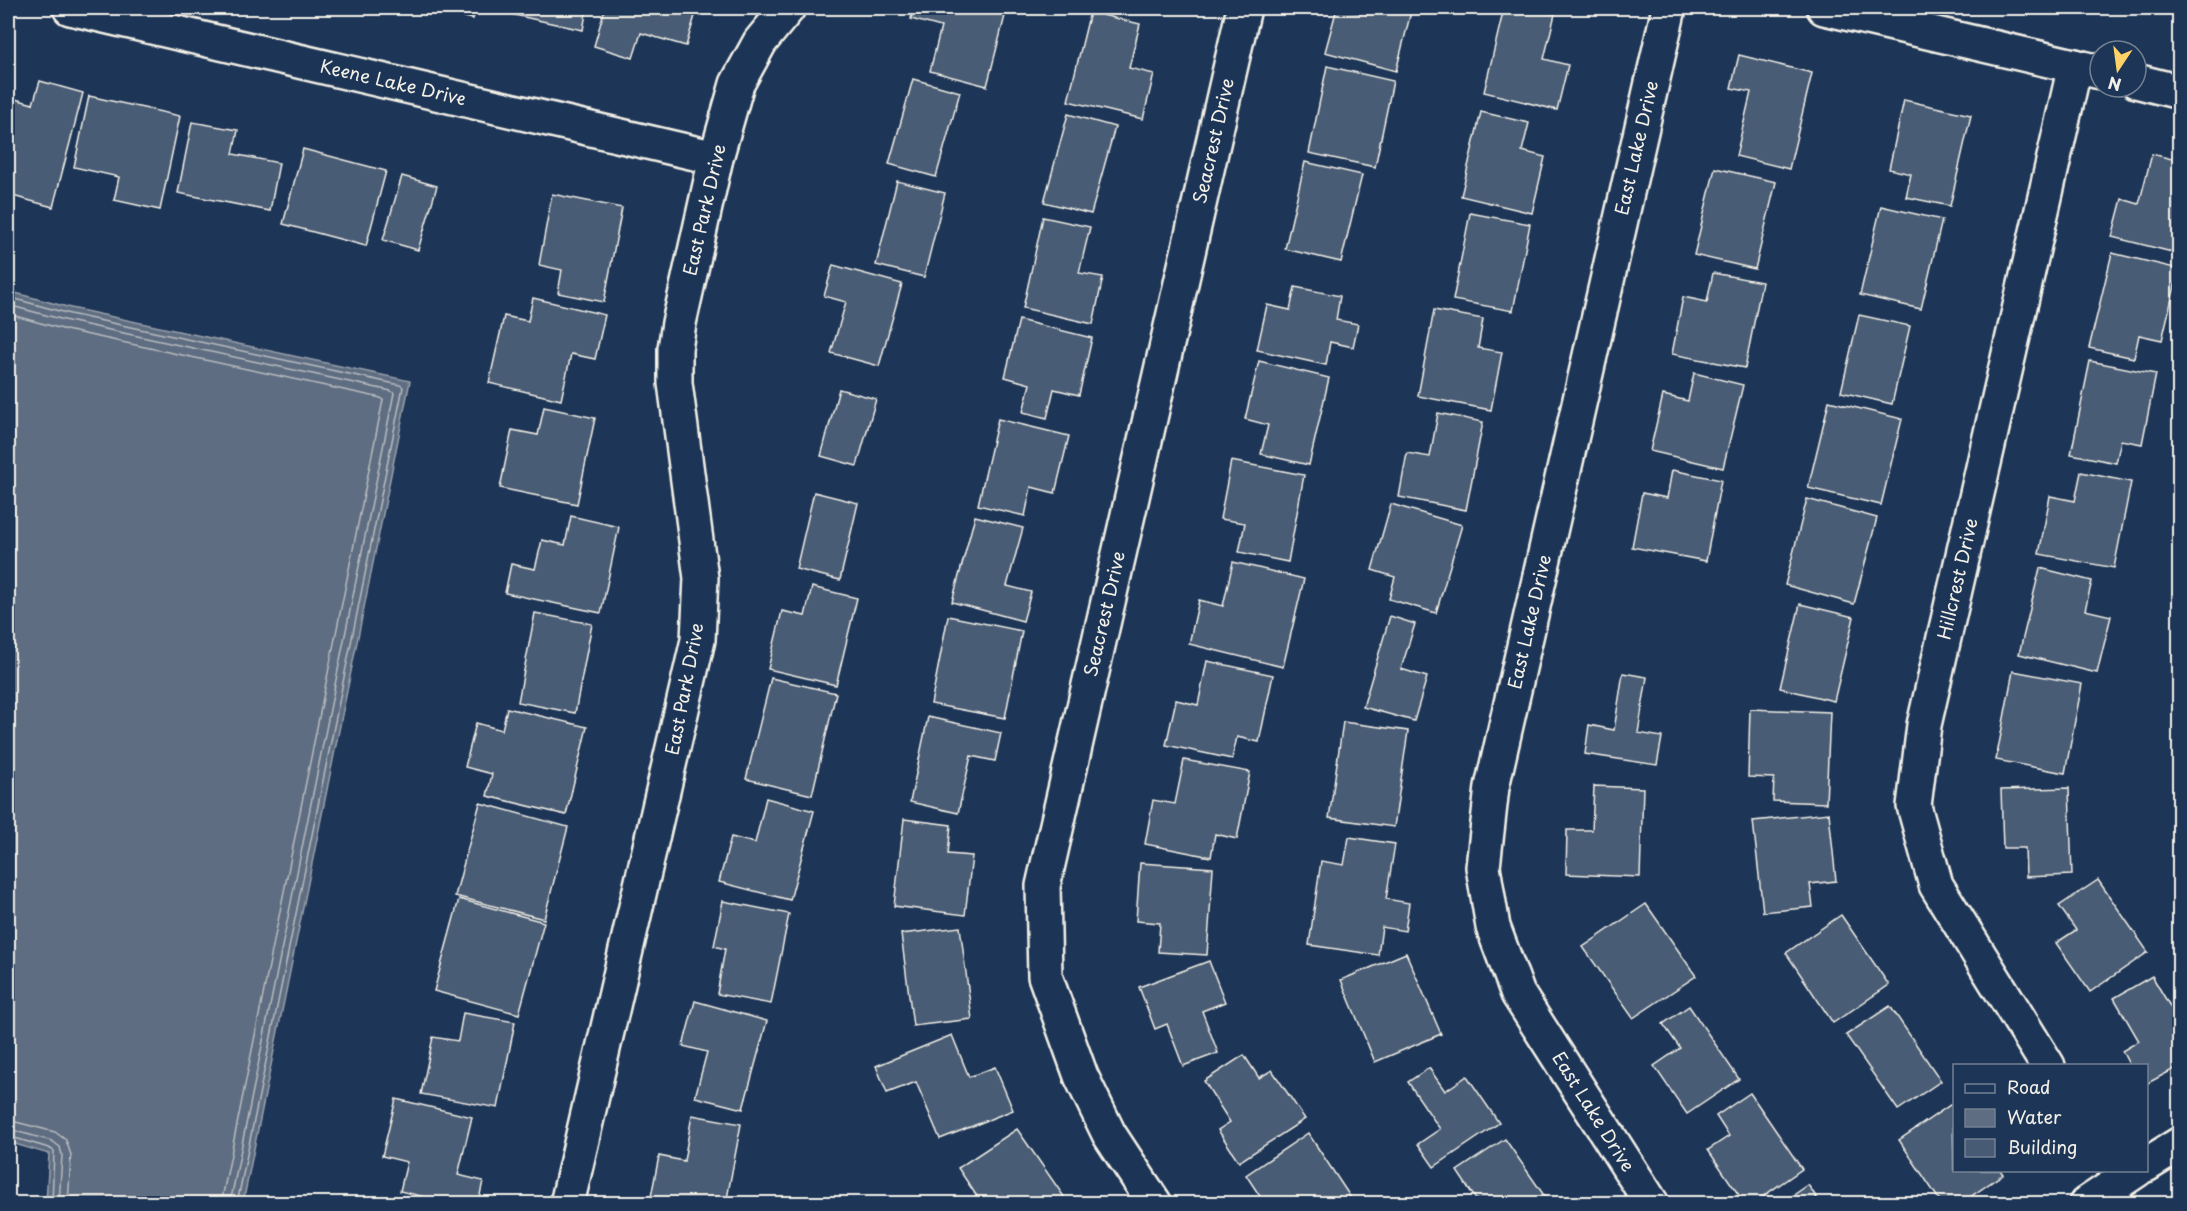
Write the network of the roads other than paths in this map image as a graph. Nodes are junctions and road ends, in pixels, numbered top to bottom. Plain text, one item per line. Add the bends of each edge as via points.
1 (70, 8) edge
2 (788, 8) edge
3 (1244, 8) edge
4 (1669, 8) edge
5 (1824, 8) edge
6 (2088, 69) edge
7 (2148, 84) edge
8 (2180, 92) edge
9 (716, 158) junction
10 (2047, 1064) edge
11 (2180, 1144) edge
12 (2148, 1162) edge
13 (2129, 1172) edge
14 (567, 1203) edge
15 (1155, 1203) edge
16 (1652, 1203) edge
17 (2086, 1203) edge

1 - 9 street, Keene Lake Drive
2 - 9 street, East Park Drive via 760,42 737,84
3 - 15 street, Seacrest Drive via 1043,886 1045,976 1081,1076 1109,1134
4 - 16 street, East Lake Drive via 1492,787 1483,867 1493,927 1518,994
5 - 6 street
6 - 10 street, Hillcrest Drive via 1924,725 1914,806 1936,885
7 - 8 street
9 - 14 street, East Park Drive via 675,349 675,383 701,578 698,640
11 - 12 street
13 - 17 street

